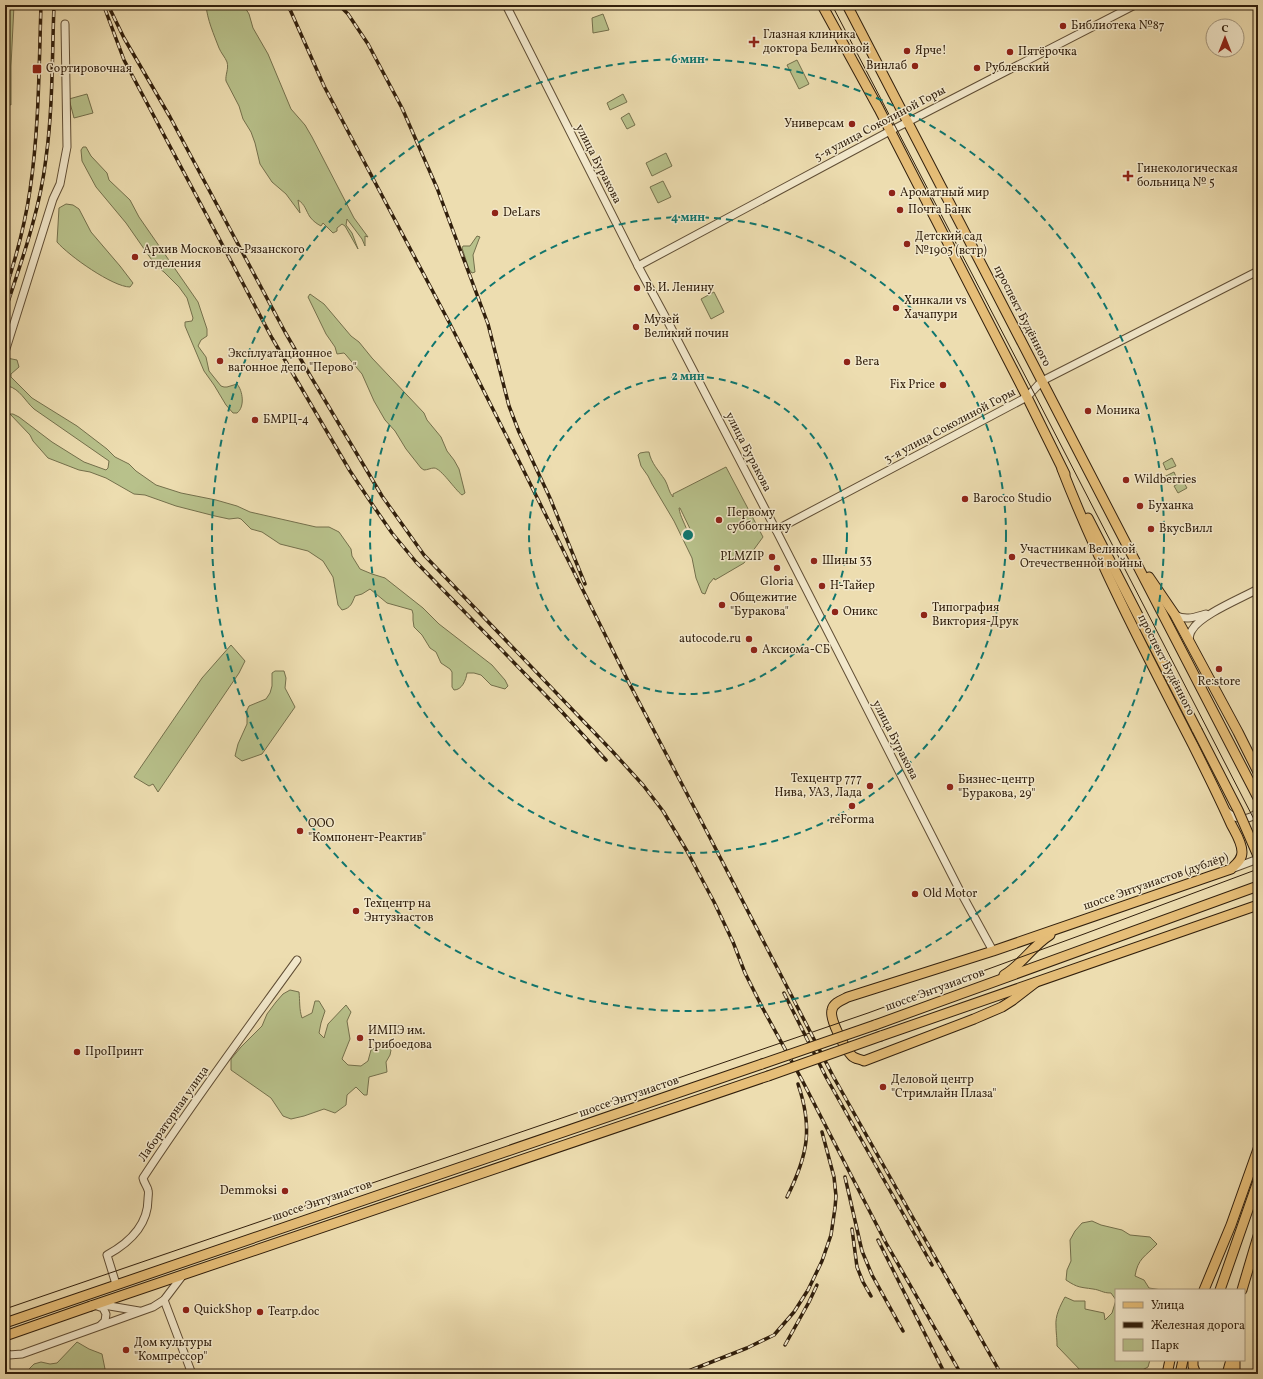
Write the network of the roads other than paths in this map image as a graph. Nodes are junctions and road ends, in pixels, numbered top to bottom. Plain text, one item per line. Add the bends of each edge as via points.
1 (506, 5) edge
2 (822, 5) edge
3 (847, 5) edge
4 (1135, 5) edge
5 (65, 24) dead end
6 (907, 122) junction
7 (890, 131) junction
8 (638, 266) junction
9 (1258, 271) edge
10 (5, 352) edge
11 (1042, 381) junction
12 (1027, 397) junction
13 (1062, 469) junction
14 (776, 530) junction
15 (1258, 589) edge
16 (1161, 601) junction
17 (1214, 612) junction
18 (1175, 615) junction
19 (1189, 642) junction
20 (1258, 772) edge
21 (1258, 798) edge
22 (1224, 809) junction
23 (1258, 812) edge
24 (1258, 856) edge
25 (1258, 859) edge
26 (1231, 869) junction
27 (1258, 886) edge
28 (1256, 906) edge
29 (1061, 927) junction
30 (993, 951) junction
31 (298, 960) dead end
32 (989, 983) junction
33 (1034, 983) junction
34 (1258, 1149) edge
35 (1258, 1174) edge
36 (1258, 1182) edge
37 (1230, 1225) junction
38 (1258, 1236) edge
39 (1213, 1268) junction
40 (183, 1275) junction
41 (116, 1284) junction
42 (1200, 1289) edge
43 (1204, 1289) edge
44 (1220, 1289) edge
45 (1242, 1289) edge
46 (164, 1300) junction
47 (94, 1306) junction
48 (140, 1311) junction
49 (5, 1323) edge
50 (99, 1326) junction
51 (5, 1336) edge
52 (5, 1351) edge
53 (1170, 1361) edge
54 (1183, 1361) edge
55 (1193, 1361) edge
56 (1231, 1361) edge
57 (1235, 1361) edge
58 (192, 1374) edge
59 (1167, 1374) edge
60 (1180, 1374) edge
61 (1196, 1374) edge
62 (1226, 1374) edge
63 (1235, 1374) edge

1 - 8 street, улица Буракова
2 - 7 main road, проспект Будённого
3 - 6 main road, проспект Будённого
4 - 6 street, 5-я улица Соколиной Горы
5 - 10 street via 67,147 62,177 53,198
6 - 7 street, 5-я улица Соколиной Горы
6 - 11 main road, проспект Будённого
7 - 8 street, 5-я улица Соколиной Горы
7 - 12 main road, проспект Будённого
8 - 14 street, улица Буракова
9 - 11 street, 3-я улица Соколиной Горы
11 - 12 street, 3-я улица Соколиной Горы
11 - 16 main road, проспект Будённого via 1132,553
12 - 13 main road, проспект Будённого
12 - 14 street, 3-я улица Соколиной Горы
13 - 22 main road, проспект Будённого via 1113,588
13 - 24 main road, проспект Будённого, bridge via 1238,810
14 - 30 street, улица Буракова
15 - 17 street
16 - 18 main road, проспект Будённого
16 - 21 main road, проспект Будённого
17 - 18 street via 1191,618 1180,618
17 - 19 street via 1195,626
18 - 19 main road, проспект Будённого
19 - 20 main road, проспект Будённого
22 - 23 street via 1233,817 1242,819 1253,817
22 - 26 main road, проспект Будённого via 1242,851 1238,863
25 - 26 street, шоссе Энтузиастов (дублёр)
26 - 29 main road, шоссе Энтузиастов (дублёр)
27 - 32 main road, шоссе Энтузиастов
28 - 33 main road, шоссе Энтузиастов
29 - 30 main road
29 - 32 main road via 1040,941 1009,972
30 - 33 main road via 837,1002 832,1008 831,1016 851,1055 864,1061 974,1019 1002,1007
31 - 41 street, Лабораторная улица via 205,1087 143,1178 148,1190 145,1220 132,1238 107,1255
32 - 41 main road, шоссе Энтузиастов, bridge via 762,1064
33 - 40 main road, шоссе Энтузиастов, bridge
34 - 37 main road
35 - 37 main road
36 - 44 main road
37 - 39 main road
38 - 45 main road
39 - 42 main road
39 - 43 main road
40 - 46 street
40 - 47 main road, шоссе Энтузиастов
41 - 49 main road, шоссе Энтузиастов
46 - 48 street
46 - 58 street
47 - 48 street
47 - 50 street via 100,1306 106,1314 105,1321
47 - 51 main road, шоссе Энтузиастов, bridge
48 - 50 street
50 - 52 street via 22,1354 9,1355
53 - 59 main road
54 - 60 main road
55 - 61 main road
56 - 62 main road
57 - 63 main road

